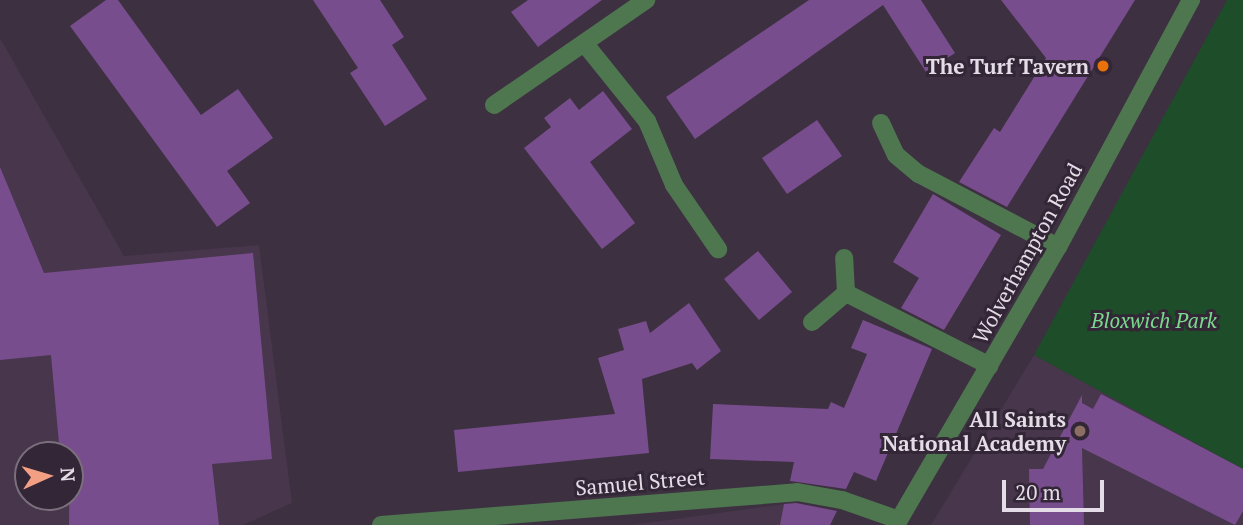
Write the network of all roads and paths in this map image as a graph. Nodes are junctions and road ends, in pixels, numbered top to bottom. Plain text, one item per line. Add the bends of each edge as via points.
1 (646, 0) edge
2 (1191, 0) edge
3 (585, 44) junction
4 (494, 105) dead end
5 (881, 123) dead end
6 (1058, 247) junction
7 (718, 249) dead end
8 (844, 258) dead end
9 (846, 293) junction
10 (812, 322) dead end
11 (990, 366) junction
12 (898, 523) edge
13 (381, 525) edge

1 - 3 street
2 - 6 street, Wolverhampton Road
3 - 4 street
3 - 7 street via 647,121 674,186
5 - 6 street via 896,155 919,174
6 - 11 street, Wolverhampton Road
8 - 9 street
9 - 10 street
9 - 11 street
11 - 12 street, Wolverhampton Road
12 - 13 street, Samuel Street via 842,500 797,492

